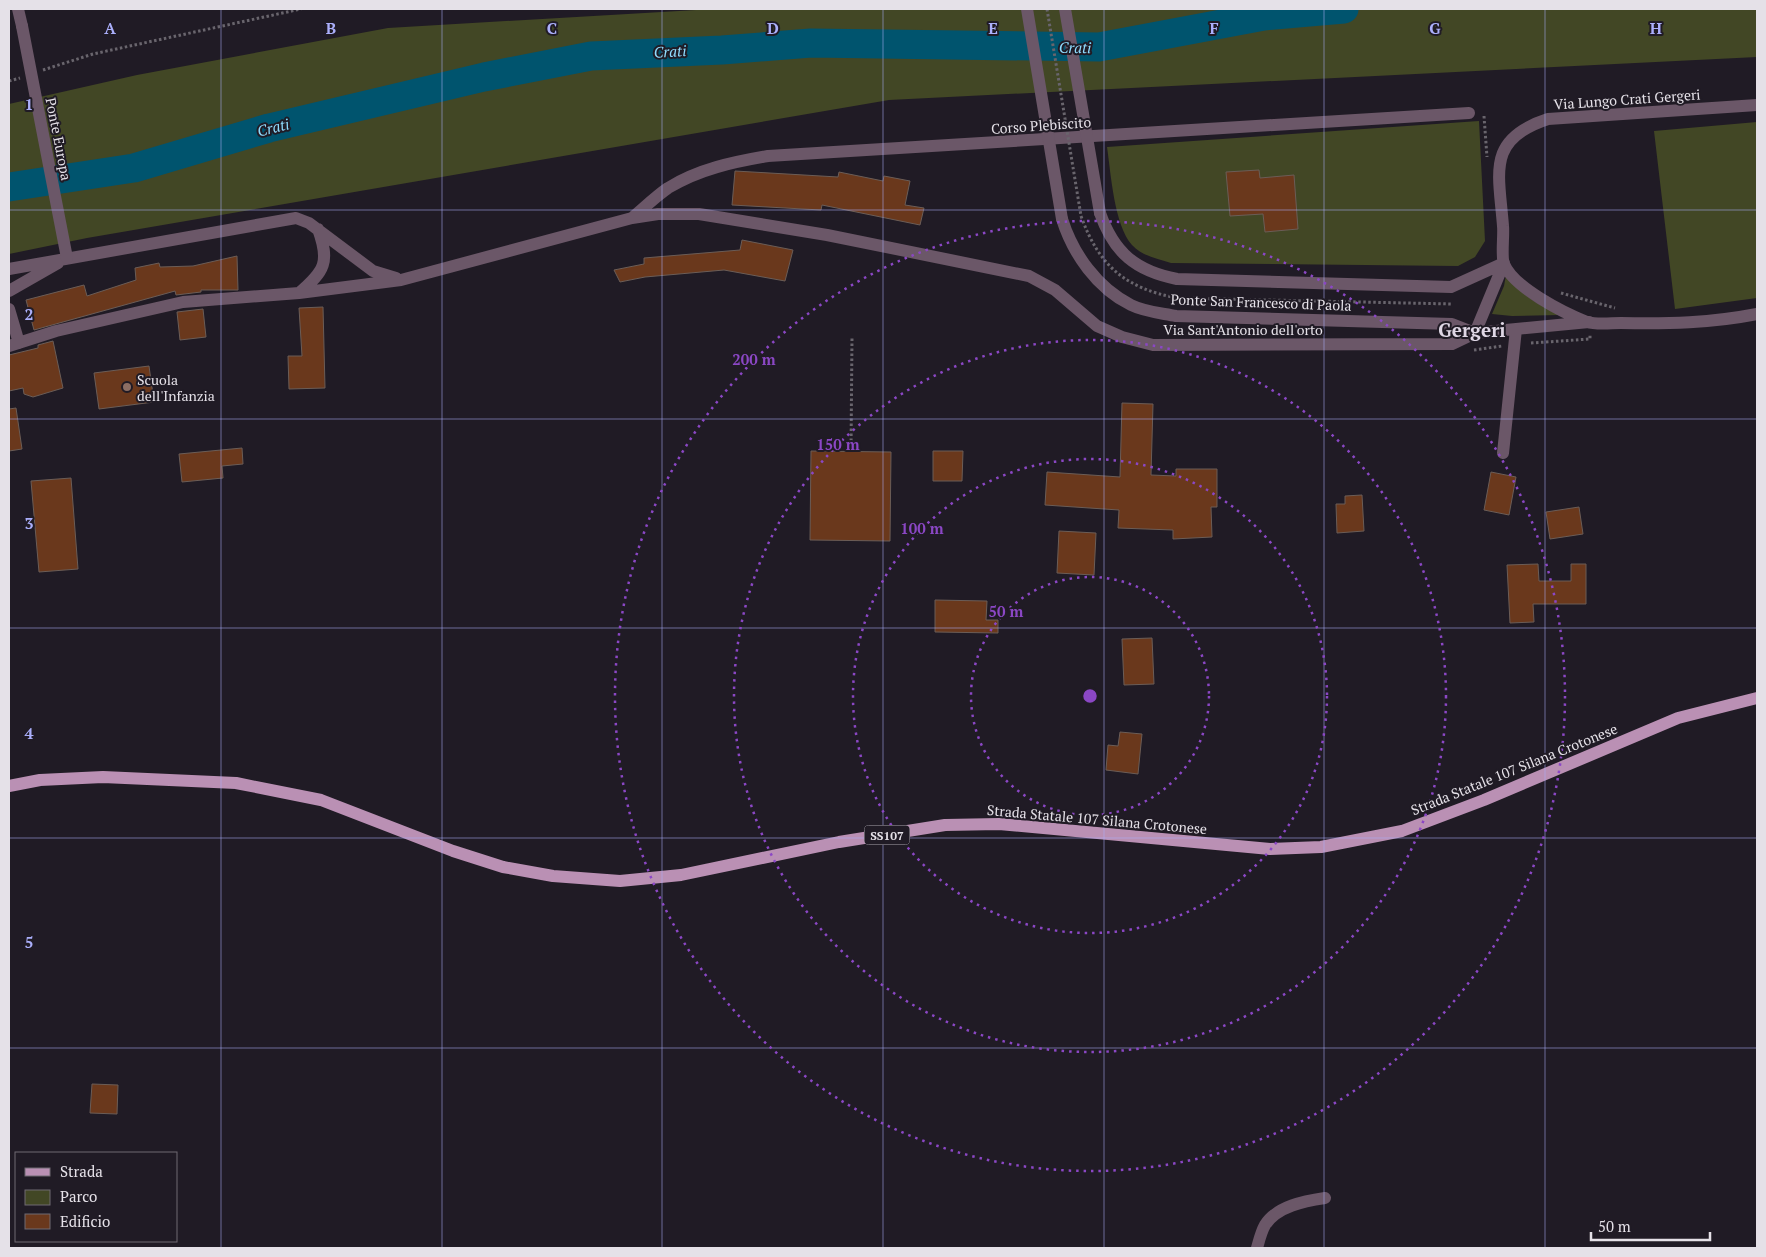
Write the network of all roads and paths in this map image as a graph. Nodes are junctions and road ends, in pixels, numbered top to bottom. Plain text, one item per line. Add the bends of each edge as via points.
1 (301, 9) edge
2 (1027, 9) edge
3 (1047, 9) edge
4 (1065, 9) edge
5 (15, 12) edge
6 (37, 72) dead end
7 (28, 75) dead end
8 (9, 81) edge
9 (1757, 105) edge
10 (1469, 113) dead end
11 (1081, 216) dead end
12 (632, 218) junction
13 (318, 229) junction
14 (66, 258) junction
15 (1504, 263) junction
16 (9, 269) edge
17 (401, 280) junction
18 (9, 291) edge
19 (299, 292) junction
20 (1560, 292) dead end
21 (1587, 302) dead end
22 (9, 314) edge
23 (1757, 314) edge
24 (1589, 322) junction
25 (1516, 329) junction
26 (1475, 333) junction
27 (852, 338) dead end
28 (14, 344) edge
29 (851, 451) dead end
30 (1503, 453) dead end
31 (1757, 698) edge
32 (9, 786) edge
33 (1325, 1198) dead end
34 (1257, 1248) edge

1 - 6 path via 93,54
2 - 26 street, Ponte San Francesco di Paola, bridge via 1062,219 1068,237 1094,276 1131,305 1176,316 1452,324
3 - 11 path, bridge
4 - 15 street, Ponte San Francesco di Paola, bridge via 1100,213 1107,235 1136,265 1177,279 1452,287
5 - 14 street, Ponte Europa, bridge via 22,26
7 - 8 path
9 - 15 street, Via Lungo Crati Gergeri via 1548,119 1529,125 1513,136 1503,149 1500,164
10 - 12 street, Corso Plebiscito via 768,156 730,162 693,174 667,189
12 - 17 street, Via Sant'Antonio dell'orto
12 - 26 street, Via Sant'Antonio dell'orto via 699,214 827,235 1029,276 1055,290 1097,326 1153,345 1452,344
13 - 14 street via 296,218
13 - 17 street via 374,271
13 - 19 street via 325,257 324,267 318,277
14 - 16 street
14 - 18 street
15 - 24 street via 1517,281 1534,294
15 - 26 street, Via Lungo Crati Gergeri
17 - 19 street, Via Sant'Antonio dell'orto
19 - 28 street, Via Sant'Antonio dell'orto via 183,302
20 - 21 path
22 - 28 street
23 - 24 street via 1675,325
24 - 25 street
25 - 26 street
25 - 30 street
27 - 29 path
31 - 32 main road, Strada Statale 107 Silana Crotonese / SS107 via 1678,718 1402,831 1321,847 1270,849 999,824 945,825 839,842 681,875 620,881 553,876 503,867 321,800 236,783 103,778 40,780
33 - 34 street via 1300,1201 1280,1212 1265,1225

